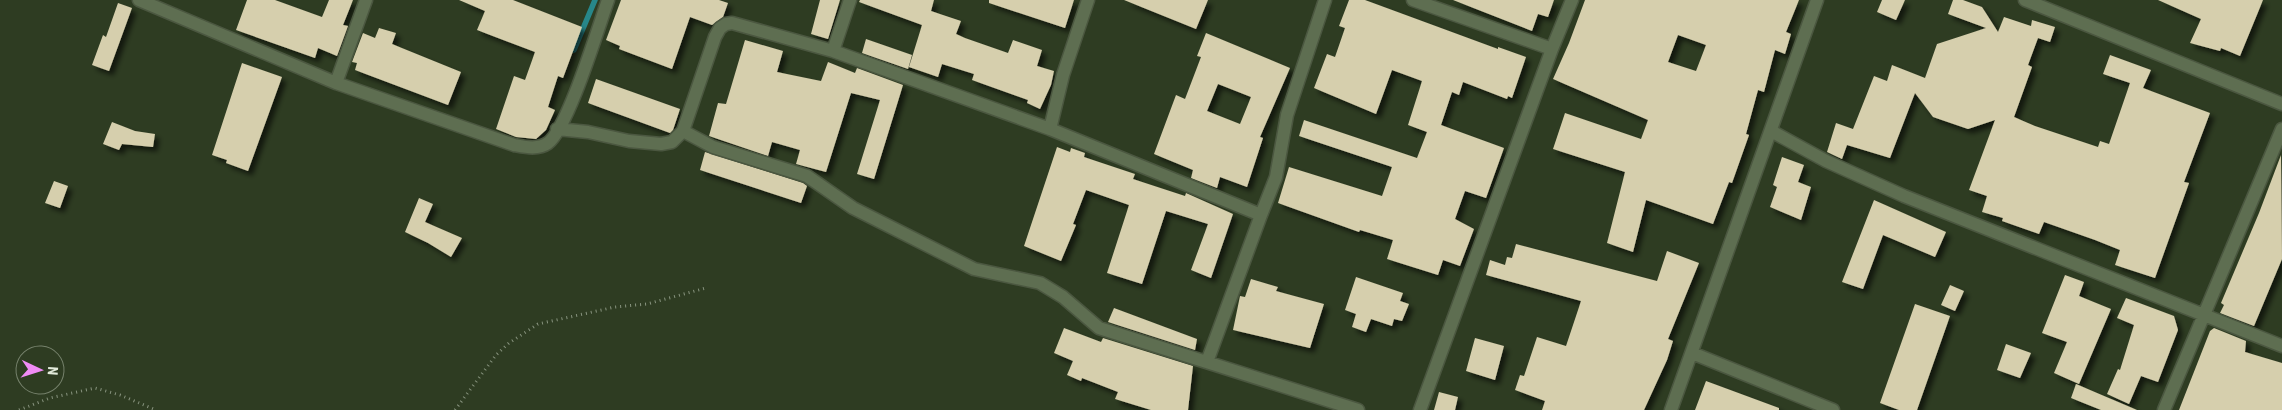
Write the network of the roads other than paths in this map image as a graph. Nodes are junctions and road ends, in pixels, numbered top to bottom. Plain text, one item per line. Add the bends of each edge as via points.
1 (140, 0) edge
2 (366, 0) edge
3 (608, 0) edge
4 (850, 0) edge
5 (1088, 0) edge
6 (1325, 0) edge
7 (1413, 0) edge
8 (1572, 0) edge
9 (1816, 0) edge
10 (2025, 0) edge
11 (2041, 3) edge
12 (1552, 49) junction
13 (833, 51) junction
14 (336, 83) junction
15 (2282, 104) edge
16 (557, 129) junction
17 (1050, 129) junction
18 (2282, 129) edge
19 (1771, 130) junction
20 (683, 132) junction
21 (1261, 215) junction
22 (2204, 316) junction
23 (2282, 346) edge
24 (1692, 353) junction
25 (1207, 362) junction
26 (1358, 410) edge
27 (1420, 410) edge
28 (1671, 410) edge
29 (1833, 410) edge
30 (2164, 410) edge

1 - 14 street
2 - 14 street
3 - 16 street via 565,118
4 - 13 street
5 - 17 street via 1062,75
6 - 21 street via 1287,115 1276,177
7 - 12 street
8 - 12 street
9 - 19 street
10 - 11 street
11 - 15 street
12 - 27 street
13 - 17 street
13 - 20 street via 726,24 715,37
14 - 16 street via 529,148 548,143
16 - 20 street via 661,144 672,142
17 - 21 street
18 - 22 street
19 - 22 street via 1826,161 1904,196
19 - 24 street
20 - 25 street via 713,148 807,176 853,208 974,268 1040,283 1064,297 1099,328
21 - 25 street
22 - 23 street
22 - 30 street
24 - 28 street
24 - 29 street
25 - 26 street

